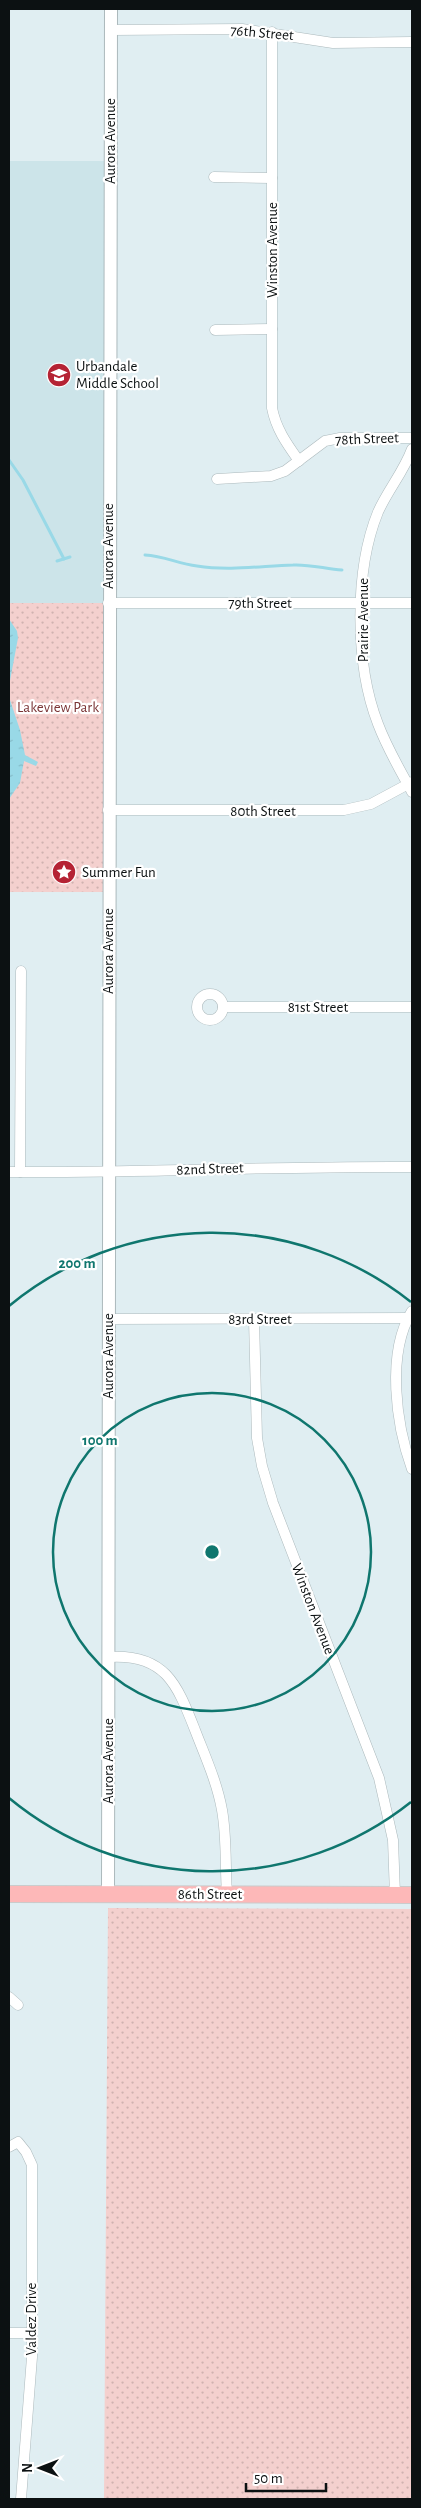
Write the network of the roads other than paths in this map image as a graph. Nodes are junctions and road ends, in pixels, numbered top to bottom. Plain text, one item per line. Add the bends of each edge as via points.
1 (110, 9) edge
2 (110, 30) junction
3 (272, 32) junction
4 (412, 42) edge
5 (214, 177) dead end
6 (272, 178) junction
7 (272, 329) junction
8 (215, 330) dead end
9 (412, 438) edge
10 (412, 449) edge
11 (299, 461) junction
12 (217, 479) dead end
13 (108, 603) junction
14 (362, 603) junction
15 (412, 603) edge
16 (411, 786) edge
17 (108, 810) junction
18 (21, 971) dead end
19 (412, 1006) edge
20 (223, 1007) dead end
21 (412, 1167) edge
22 (9, 1172) edge
23 (20, 1172) junction
24 (108, 1173) junction
25 (411, 1316) edge
26 (254, 1318) junction
27 (108, 1319) junction
28 (412, 1469) edge
29 (108, 1657) junction
30 (9, 1894) edge
31 (108, 1894) junction
32 (227, 1894) junction
33 (395, 1895) junction
34 (412, 1895) edge
35 (9, 1997) edge
36 (18, 2006) dead end
37 (13, 2144) edge
38 (32, 2333) junction
39 (9, 2334) edge
40 (21, 2499) edge

1 - 2 street, Aurora Avenue
2 - 3 street, 76th Street via 242,29
2 - 13 street, Aurora Avenue
3 - 4 street, 76th Street via 333,43
3 - 6 street, Winston Avenue
5 - 6 street
6 - 7 street, Winston Avenue
7 - 8 street
7 - 11 street, Winston Avenue via 274,420
9 - 11 street, 78th Street via 325,441
10 - 14 street, Prairie Avenue via 385,498 371,533
11 - 12 street, 78th Street via 271,476
13 - 14 street, 79th Street
13 - 17 street, Aurora Avenue
14 - 15 street, 79th Street
14 - 16 street, Prairie Avenue via 361,649 370,700 385,740
16 - 17 street, 80th Street via 371,804 344,810
17 - 24 street, Aurora Avenue
18 - 23 street
19 - 20 street, 81st Street
21 - 24 street, 82nd Street via 230,1168
22 - 23 street, 82nd Street
23 - 24 street, 82nd Street
24 - 27 street, Aurora Avenue
25 - 26 street, 83rd Street
25 - 28 street via 400,1345 396,1390 402,1436
26 - 27 street, 83rd Street
26 - 33 street, Winston Avenue via 255,1409 262,1466 272,1503 379,1778 393,1840
27 - 29 street, Aurora Avenue
29 - 31 street, Aurora Avenue
29 - 32 street via 135,1658 149,1663 177,1686 211,1771 222,1811
30 - 31 main road, 86th Street
31 - 32 main road, 86th Street
32 - 33 main road, 86th Street
33 - 34 main road, 86th Street
35 - 36 street
37 - 38 street, Valdez Drive via 26,2152 32,2165
38 - 39 street
38 - 40 street, Valdez Drive

